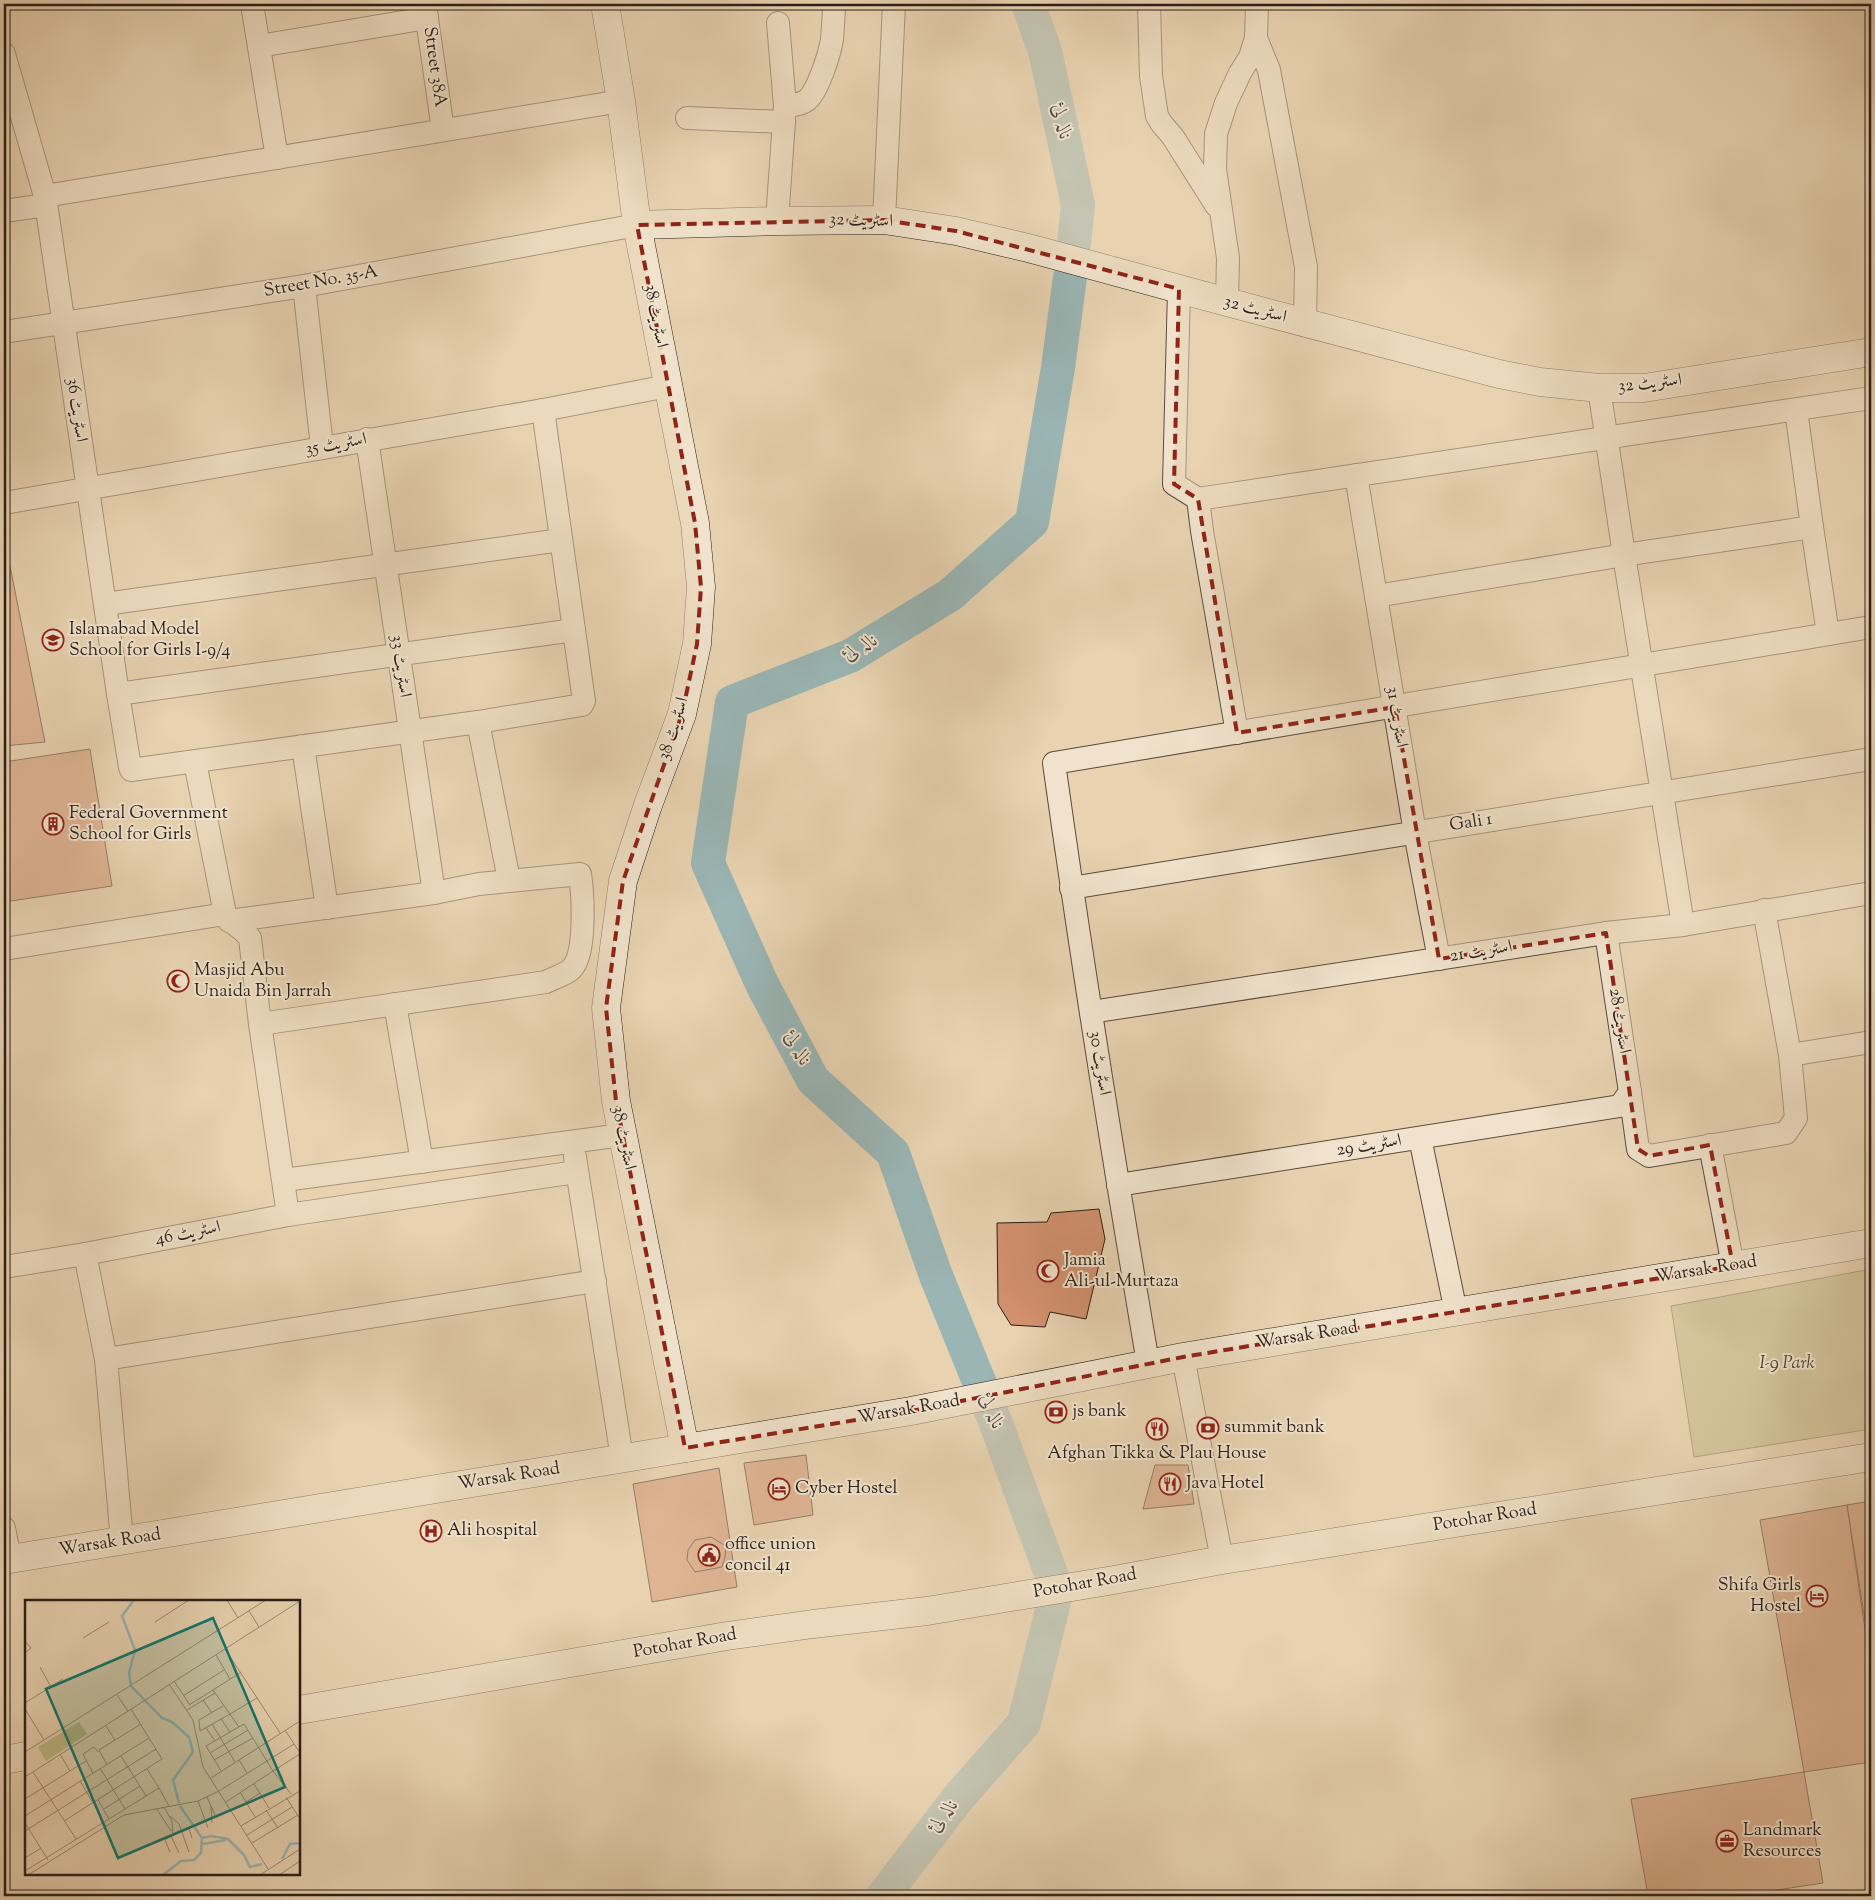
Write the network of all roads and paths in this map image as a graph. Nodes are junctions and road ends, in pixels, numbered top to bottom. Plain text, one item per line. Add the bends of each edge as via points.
1 (252, 4) edge
2 (605, 4) edge
3 (834, 4) edge
4 (894, 4) edge
5 (1148, 4) edge
6 (1257, 4) edge
7 (426, 11) edge
8 (778, 23) dead end
9 (1256, 38) junction
10 (259, 46) junction
11 (4, 54) edge
12 (620, 101) junction
13 (784, 114) junction
14 (687, 118) dead end
15 (443, 130) junction
16 (277, 158) junction
17 (46, 200) junction
18 (4, 212) edge
19 (1220, 212) junction
20 (884, 220) junction
21 (777, 221) junction
22 (637, 226) junction
23 (304, 286) junction
24 (1179, 290) junction
25 (1226, 302) junction
26 (64, 322) junction
27 (1305, 323) junction
28 (4, 332) edge
29 (1871, 352) edge
30 (668, 386) junction
31 (1599, 388) junction
32 (1871, 398) edge
33 (543, 410) junction
34 (1796, 410) junction
35 (1606, 438) junction
36 (367, 439) junction
37 (322, 447) junction
38 (1356, 476) junction
39 (88, 488) junction
40 (1198, 499) junction
41 (4, 503) edge
42 (1812, 527) junction
43 (561, 540) junction
44 (1624, 555) junction
45 (385, 564) junction
46 (1376, 596) junction
47 (105, 604) junction
48 (1871, 627) edge
49 (574, 630) junction
50 (1828, 634) junction
51 (398, 655) junction
52 (1642, 665) junction
53 (118, 694) junction
54 (1395, 707) junction
55 (478, 722) junction
56 (410, 732) junction
57 (1237, 733) junction
58 (304, 746) junction
59 (1871, 759) edge
60 (195, 762) junction
61 (1662, 793) junction
62 (1414, 832) junction
63 (509, 880) junction
64 (1071, 888) junction
65 (434, 893) junction
66 (1871, 893) edge
67 (327, 908) junction
68 (1764, 910) junction
69 (227, 918) junction
70 (1683, 925) junction
71 (1606, 933) junction
72 (4, 949) edge
73 (1439, 958) junction
74 (395, 1004) junction
75 (1091, 1012) junction
76 (260, 1024) junction
77 (1871, 1042) edge
78 (1790, 1055) junction
79 (1625, 1099) junction
80 (622, 1135) junction
81 (1420, 1138) junction
82 (574, 1141) junction
83 (1710, 1145) junction
84 (422, 1162) junction
85 (576, 1172) junction
86 (284, 1180) junction
87 (1118, 1185) junction
88 (288, 1215) junction
89 (1871, 1243) edge
90 (85, 1254) junction
91 (4, 1266) edge
92 (1733, 1266) junction
93 (595, 1281) junction
94 (1456, 1312) junction
95 (1184, 1357) junction
96 (106, 1359) junction
97 (1148, 1363) junction
98 (685, 1448) junction
99 (622, 1458) junction
100 (1871, 1458) edge
101 (4, 1528) edge
102 (122, 1540) junction
103 (7, 1560) edge
104 (1222, 1560) junction
105 (300, 1710) edge
106 (25, 1756) edge
107 (4, 1760) edge

1 - 10 street
2 - 12 street, اسٹریٹ 38
3 - 13 street via 832,41 813,93
4 - 20 street
5 - 19 street via 1158,116
6 - 9 street
7 - 10 street
7 - 15 street, Street 38A
8 - 13 street
9 - 19 street via 1250,57 1226,103 1216,134 1215,169
9 - 27 street via 1269,70 1306,268
10 - 16 street
11 - 17 street, اسٹریٹ 36
12 - 15 street
12 - 22 street, اسٹریٹ 38
13 - 14 street
13 - 21 street
15 - 16 street
16 - 17 street
17 - 18 street
17 - 26 street, اسٹریٹ 36
19 - 25 street via 1228,258
20 - 21 street, اسٹریٹ 32
20 - 24 street, اسٹریٹ 32 via 956,231 1032,249
21 - 22 street, اسٹریٹ 32
22 - 23 street, Street No. 35-A
22 - 30 street, اسٹریٹ 38
23 - 26 street, Street No. 35-A
23 - 37 street
24 - 25 street, اسٹریٹ 32
24 - 40 street via 1174,484
25 - 27 street, اسٹریٹ 32
26 - 28 street, Street No. 35-A
26 - 39 street, اسٹریٹ 36
27 - 31 street, اسٹریٹ 32 via 1499,374
29 - 31 street, اسٹریٹ 32 via 1644,388
30 - 33 street, اسٹریٹ 35
30 - 80 street, اسٹریٹ 38 via 695,523 700,587 698,635 682,714 623,881 606,1008
31 - 35 street
32 - 34 street
33 - 36 street, اسٹریٹ 35
33 - 43 street
34 - 35 street
34 - 42 street
35 - 38 street
35 - 44 street
36 - 37 street, اسٹریٹ 35
36 - 45 street, اسٹریٹ 33
37 - 39 street, اسٹریٹ 35
38 - 40 street
38 - 46 street, اسٹریٹ 31
39 - 41 street, اسٹریٹ 35
39 - 47 street, اسٹریٹ 36
40 - 57 street
42 - 44 street
42 - 50 street
43 - 45 street
43 - 49 street
44 - 46 street
44 - 52 street
45 - 47 street
45 - 51 street, اسٹریٹ 33
46 - 54 street, اسٹریٹ 31
47 - 53 street, اسٹریٹ 36
48 - 50 street
49 - 51 street
49 - 55 street via 584,701 580,707
50 - 52 street
51 - 53 street
51 - 56 street, اسٹریٹ 33
52 - 54 street
52 - 61 street
53 - 60 street, اسٹریٹ 36 via 132,770
54 - 57 street
54 - 62 street, اسٹریٹ 31
55 - 56 street
55 - 63 street
56 - 58 street
56 - 65 street, اسٹریٹ 33
57 - 64 street, اسٹریٹ 30 via 1054,763
58 - 60 street
58 - 67 street
59 - 61 street, Gali 1
60 - 69 street
61 - 62 street, Gali 1
61 - 70 street
62 - 64 street, Gali 1
62 - 73 street, اسٹریٹ 31
63 - 65 street
63 - 74 street via 580,874 582,923 578,956 573,968 546,982
64 - 75 street, اسٹریٹ 30
65 - 67 street
66 - 68 street, اسٹریٹ 21
67 - 69 street
68 - 70 street, اسٹریٹ 21
68 - 78 street, اسٹریٹ 28
69 - 72 street
69 - 76 street via 244,929 250,938
70 - 71 street, اسٹریٹ 21
71 - 73 street, اسٹریٹ 21
71 - 79 street, اسٹریٹ 28
73 - 75 street, اسٹریٹ 21
74 - 76 street
74 - 84 street
75 - 87 street, اسٹریٹ 30
76 - 86 street
77 - 78 street
78 - 83 street, اسٹریٹ 28 via 1796,1118 1786,1133
79 - 81 street, اسٹریٹ 29
79 - 83 street, اسٹریٹ 28 via 1638,1149 1649,1156
80 - 82 street
80 - 98 street, اسٹریٹ 38
81 - 87 street, اسٹریٹ 29
81 - 94 street
82 - 84 street
82 - 85 street
83 - 92 street
84 - 86 street
85 - 88 street, اسٹریٹ 46
85 - 93 street
86 - 88 street
87 - 97 street, اسٹریٹ 30
88 - 90 street, اسٹریٹ 46
89 - 92 street, Warsak Road
90 - 91 street, اسٹریٹ 46
90 - 96 street
92 - 94 street, Warsak Road
93 - 96 street
93 - 99 street
94 - 95 street, Warsak Road
95 - 97 street, Warsak Road
95 - 104 street
96 - 102 street
97 - 98 street, Warsak Road via 911,1410
98 - 99 street, Warsak Road
99 - 102 street, Warsak Road
100 - 104 street, Potohar Road
101 - 103 street
102 - 103 street, Warsak Road
104 - 105 street, Potohar Road via 927,1611 727,1636
106 - 107 street

